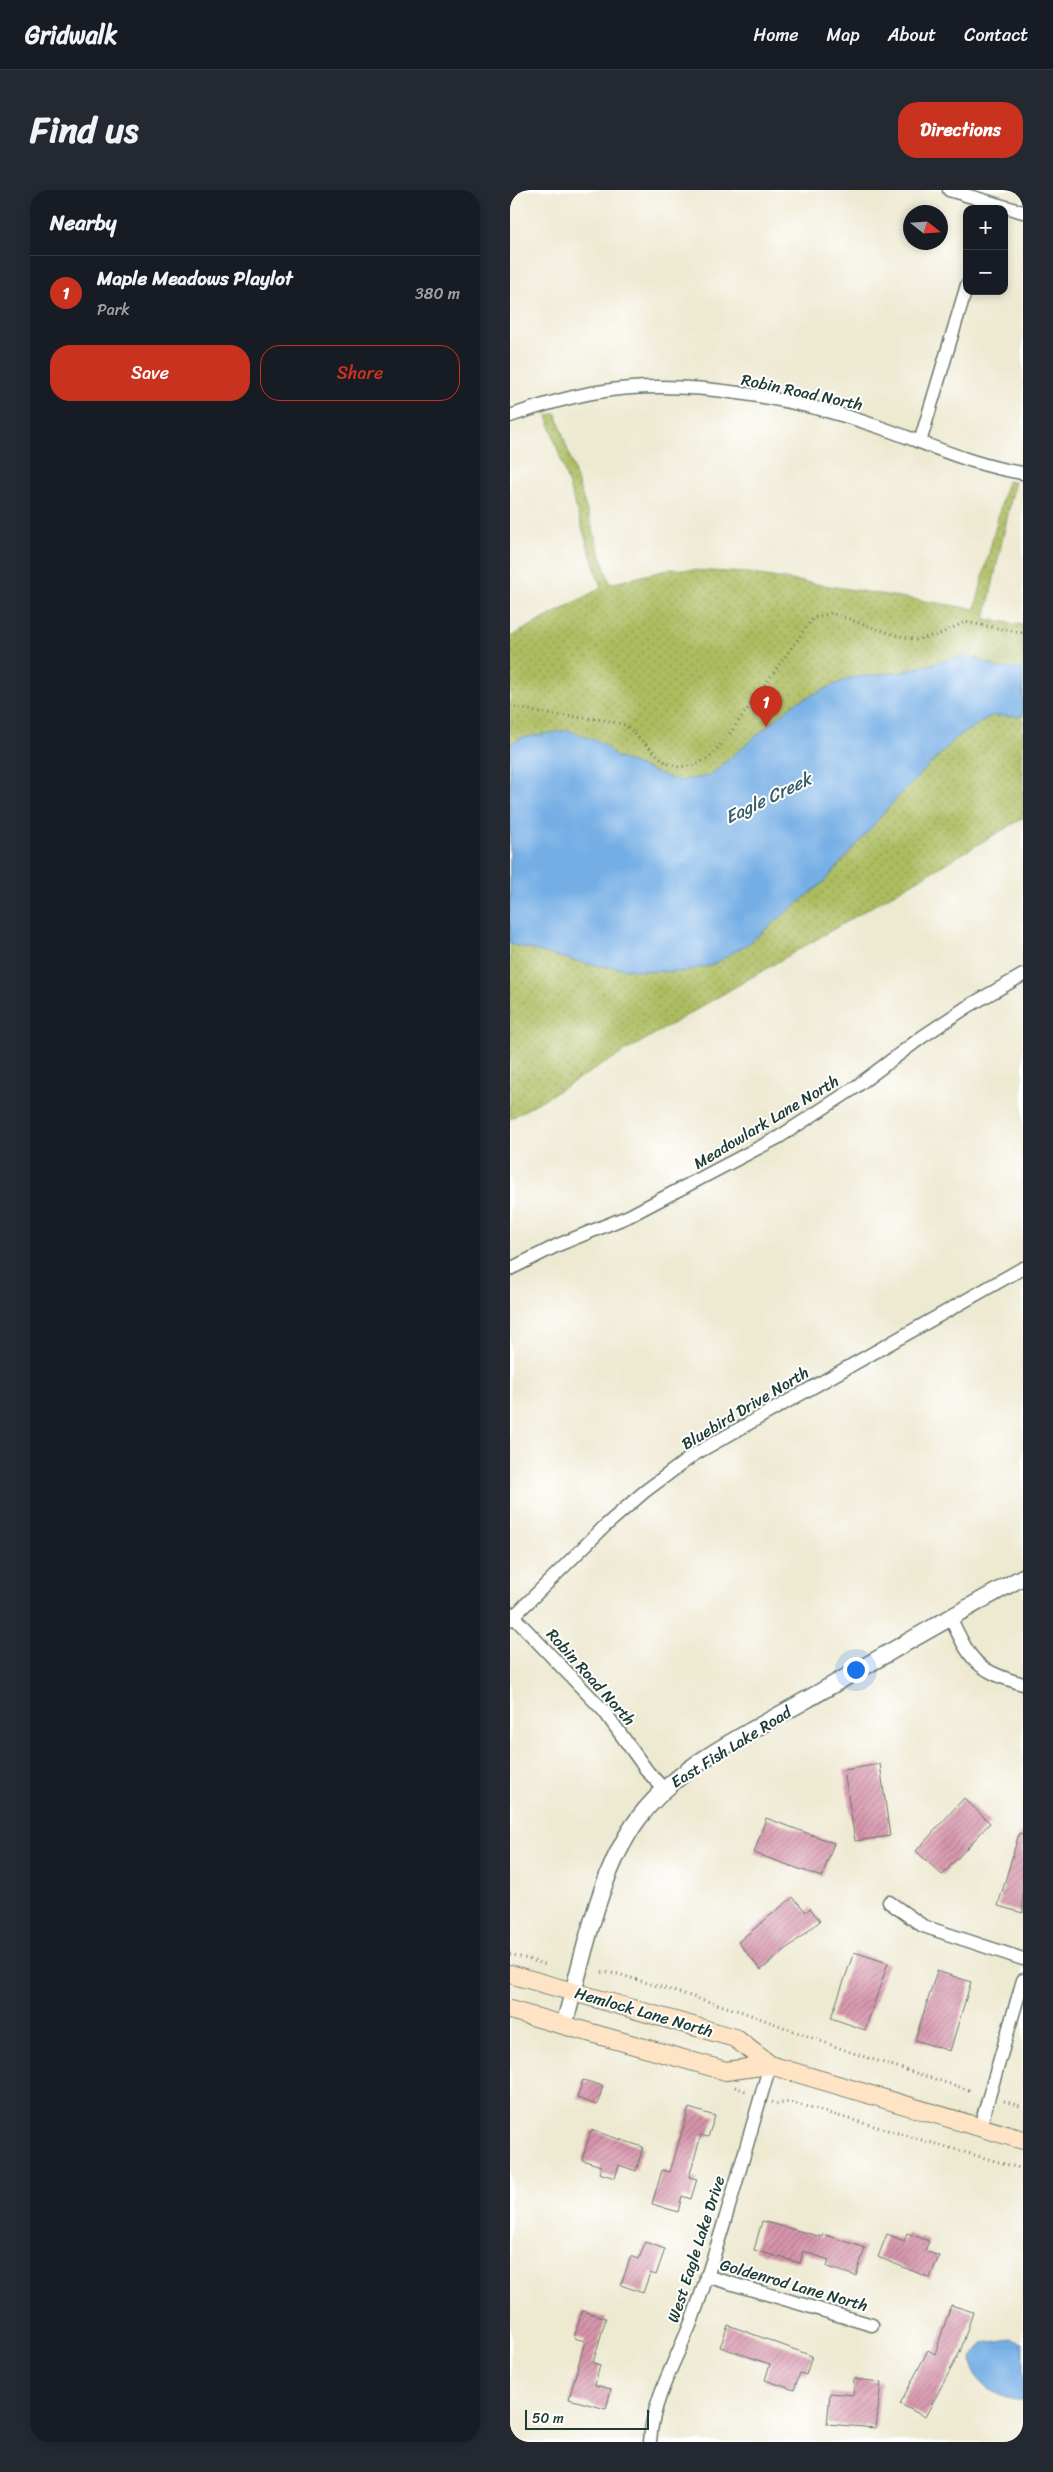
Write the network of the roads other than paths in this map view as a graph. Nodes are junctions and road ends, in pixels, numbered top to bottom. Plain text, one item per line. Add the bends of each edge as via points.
1 (950, 190) edge
2 (988, 205) edge
3 (1008, 209) edge
4 (1023, 212) edge
5 (964, 295) edge
6 (510, 416) edge
7 (920, 442) junction
8 (1023, 473) edge
9 (1023, 975) edge
10 (1023, 1268) edge
11 (510, 1269) edge
12 (1023, 1577) edge
13 (511, 1617) edge
14 (950, 1618) junction
15 (1023, 1684) edge
16 (664, 1789) junction
17 (889, 1902) dead end
18 (1023, 1958) edge
19 (510, 1974) edge
20 (1023, 1980) edge
21 (574, 1992) junction
22 (510, 2010) edge
23 (564, 2025) junction
24 (770, 2065) junction
25 (980, 2127) junction
26 (1023, 2140) edge
27 (706, 2276) junction
28 (872, 2325) dead end
29 (650, 2442) edge

1 - 2 street
3 - 4 street
5 - 7 street
6 - 7 street, Robin Road North via 554,401 599,392 666,388 777,400 836,414
7 - 8 street, Robin Road North via 980,463
9 - 11 street, Meadowlark Lane North via 944,1022 853,1089 779,1137 629,1216
10 - 13 street, Bluebird Drive North via 695,1454 605,1526
12 - 14 street, East Fish Lake Road
13 - 16 street, Robin Road North via 604,1712
14 - 15 street via 976,1664 994,1675
14 - 16 street, East Fish Lake Road via 731,1743 681,1774
16 - 21 street, East Fish Lake Road via 637,1820 617,1854 603,1889
17 - 18 street via 923,1926
19 - 21 main road, Hemlock Lane North
20 - 25 street
21 - 23 street, East Fish Lake Road
21 - 24 main road, Hemlock Lane North via 735,2038
22 - 23 main road, Hemlock Lane North
23 - 24 main road, Hemlock Lane North via 726,2071
24 - 25 main road, Hemlock Lane North
24 - 27 street, West Eagle Lake Drive
25 - 26 main road, Hemlock Lane North
27 - 28 street, Goldenrod Lane North
27 - 29 street, West Eagle Lake Drive via 661,2396

